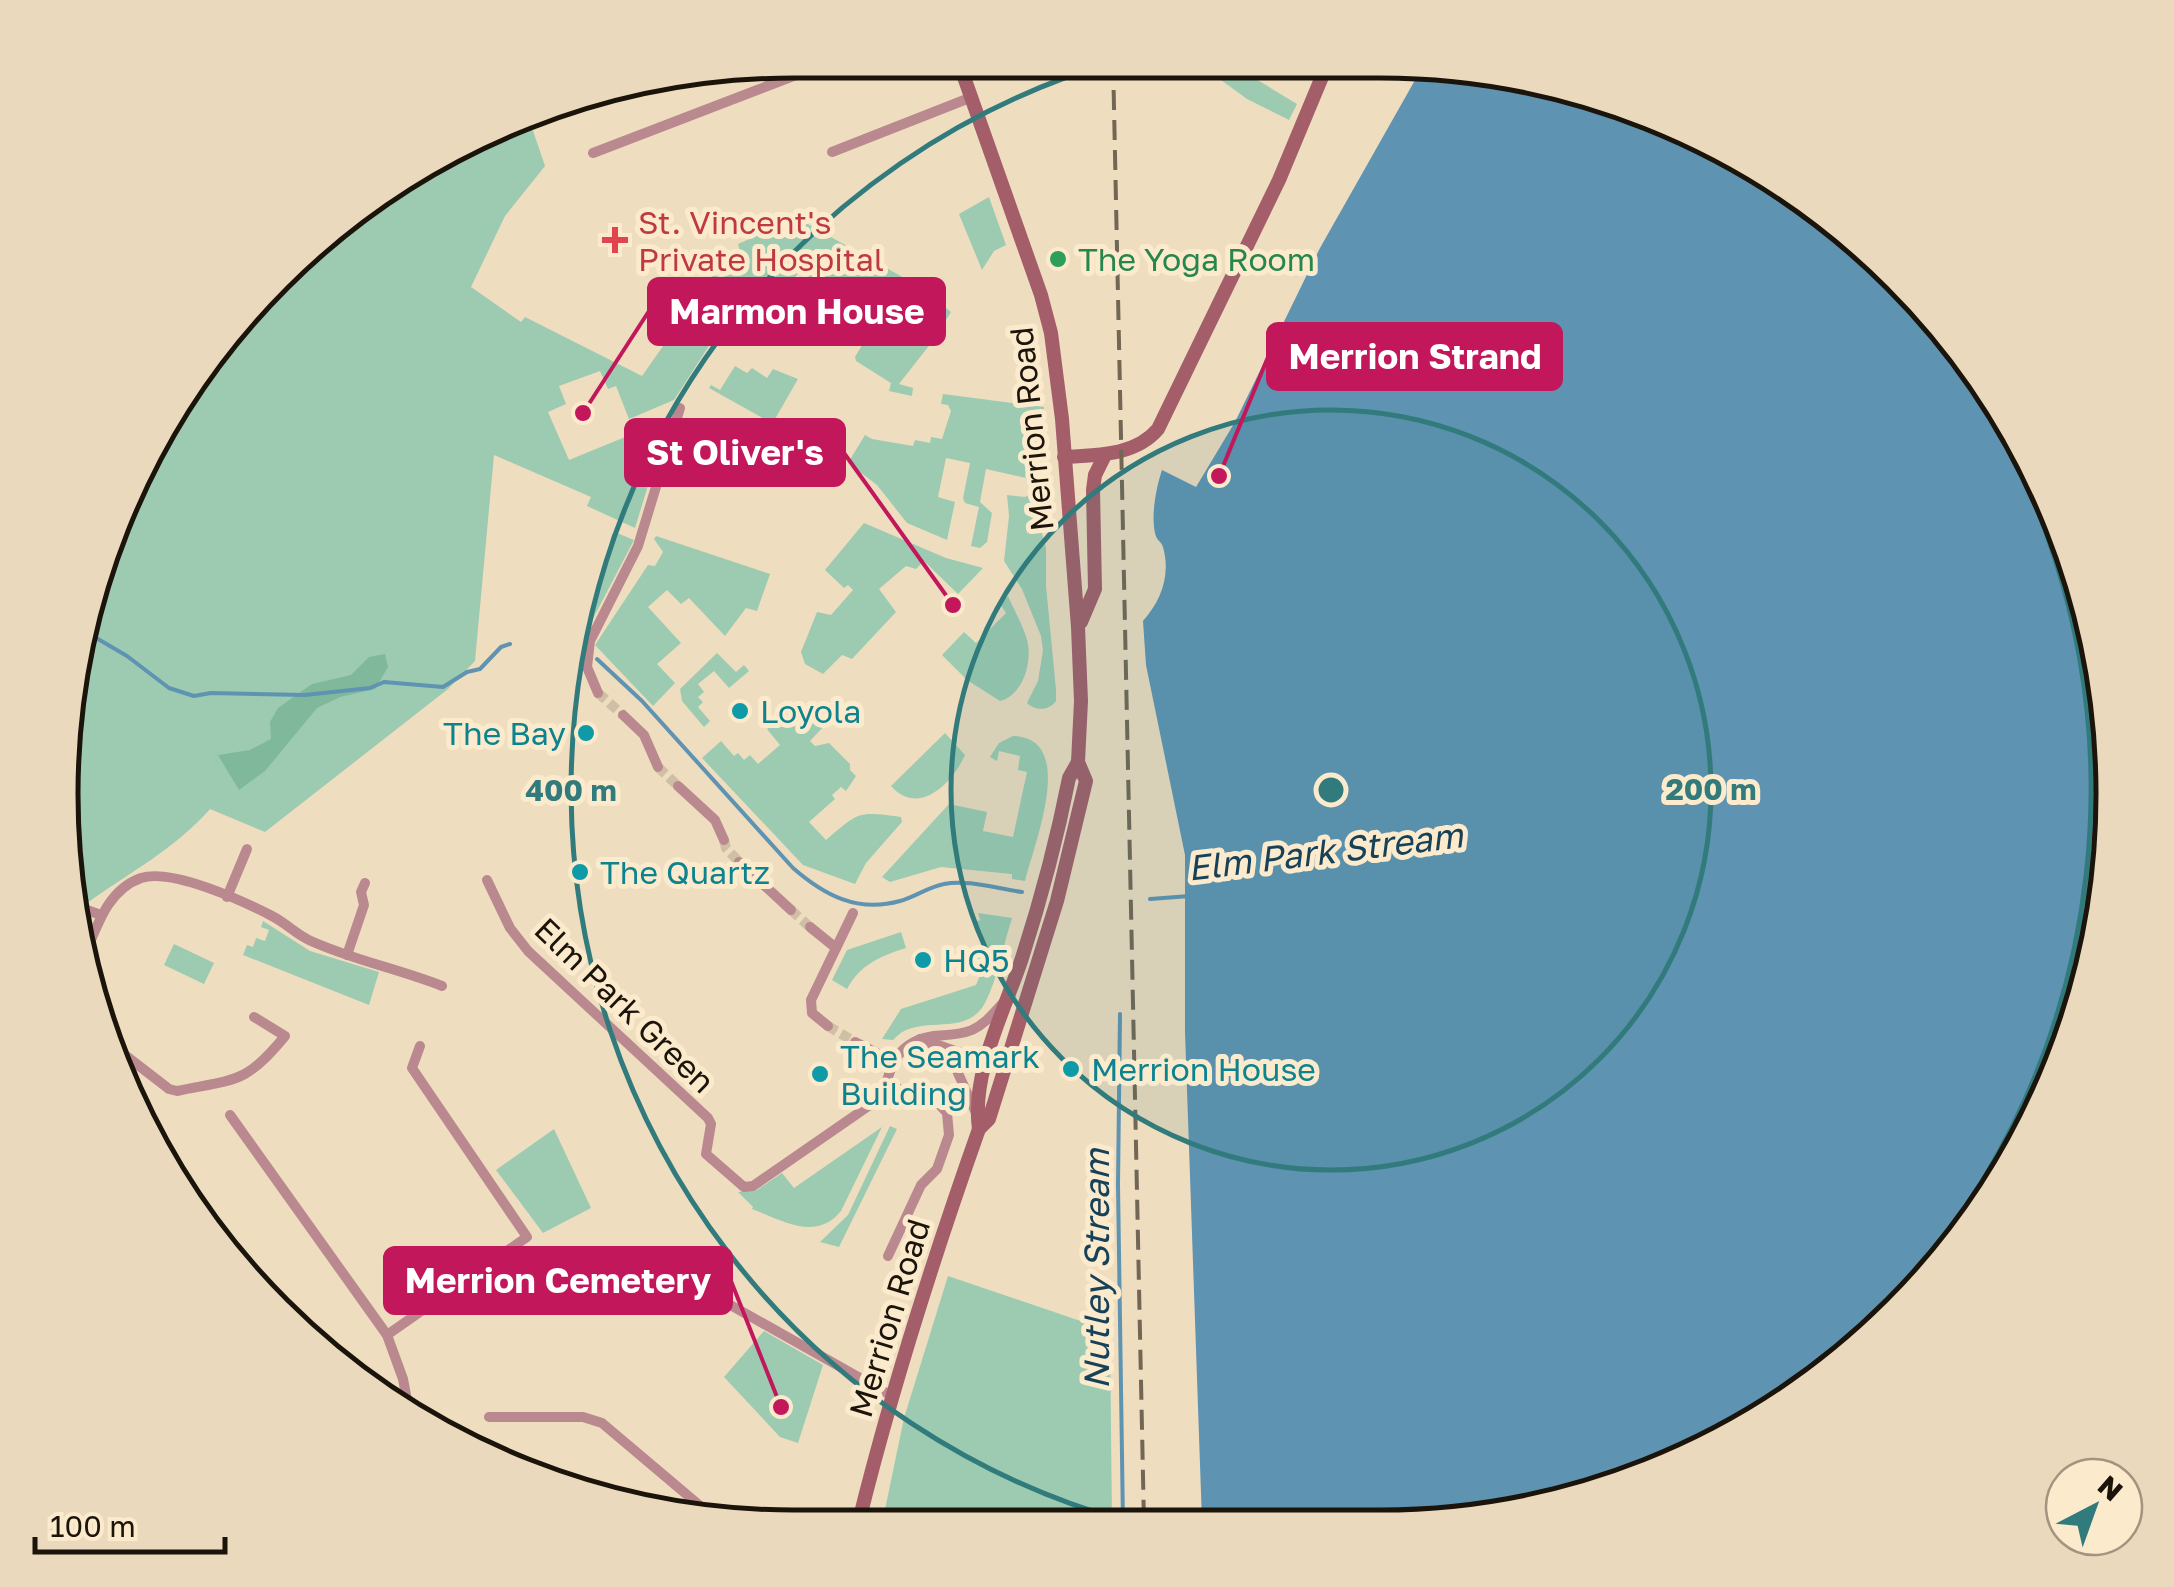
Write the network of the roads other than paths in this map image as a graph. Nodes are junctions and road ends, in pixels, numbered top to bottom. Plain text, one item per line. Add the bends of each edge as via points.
1 (788, 78) edge
2 (965, 78) edge
3 (1321, 78) edge
4 (972, 97) junction
5 (832, 152) dead end
6 (593, 153) dead end
7 (680, 408) dead end
8 (1104, 455) junction
9 (1064, 457) junction
10 (1078, 627) junction
11 (598, 692) tunnel mouth
12 (623, 715) tunnel mouth
13 (1078, 762) junction
14 (658, 767) tunnel mouth
15 (678, 786) tunnel mouth
16 (724, 840) tunnel mouth
17 (247, 849) dead end
18 (739, 862) tunnel mouth
19 (488, 880) dead end
20 (365, 883) dead end
21 (226, 897) junction
22 (88, 910) edge
23 (791, 910) tunnel mouth
24 (853, 913) dead end
25 (102, 915) junction
26 (810, 927) tunnel mouth
27 (92, 938) edge
28 (836, 948) junction
29 (348, 955) junction
30 (442, 986) dead end
31 (1009, 996) junction
32 (254, 1018) dead end
33 (828, 1026) dead end
34 (920, 1039) junction
35 (855, 1042) tunnel mouth
36 (420, 1046) dead end
37 (128, 1057) edge
38 (892, 1061) junction
39 (987, 1062) junction
40 (1005, 1067) junction
41 (886, 1084) junction
42 (230, 1115) dead end
43 (978, 1121) junction
44 (888, 1256) dead end
45 (635, 1267) dead end
46 (387, 1335) junction
47 (406, 1395) edge
48 (892, 1396) junction
49 (489, 1416) dead end
50 (696, 1502) edge
51 (862, 1510) edge

1 - 6 street
2 - 4 main road, Merrion Road
3 - 8 main road via 1158,429 1149,439
4 - 5 street
4 - 9 main road, Merrion Road via 1041,294
7 - 11 street via 638,546 590,641 587,667
8 - 9 main road
8 - 10 main road, Merrion Road via 1095,475 1095,589
9 - 10 main road, Merrion Road
10 - 13 main road, Merrion Road
12 - 14 street via 644,735
13 - 31 main road, Merrion Road via 1068,778
13 - 40 main road, Merrion Road via 1086,781 1079,818
15 - 16 street via 715,820
17 - 21 street
18 - 23 street
19 - 41 street, Elm Park Green via 528,951 708,1118 706,1154 738,1184 753,1186 883,1096
20 - 29 street
21 - 25 street via 154,874 126,885
21 - 29 street
22 - 25 street
24 - 28 street
25 - 27 street
26 - 28 street
28 - 33 street via 811,1000 812,1013
29 - 30 street via 428,975
31 - 34 street via 971,1030
31 - 39 main road, Merrion Road
32 - 37 street via 286,1036 248,1075 234,1080 177,1091
34 - 38 street
34 - 39 street
34 - 43 street via 953,1062
35 - 38 street
36 - 46 street via 412,1068 527,1237
38 - 41 street
39 - 40 main road
39 - 43 main road, Merrion Road
40 - 43 main road, Merrion Road via 989,1119
41 - 44 street via 938,1104 947,1114 949,1135
42 - 46 street
43 - 48 main road, Merrion Road
45 - 48 street via 725,1302
46 - 47 street
48 - 51 main road, Merrion Road
49 - 50 street via 602,1423

